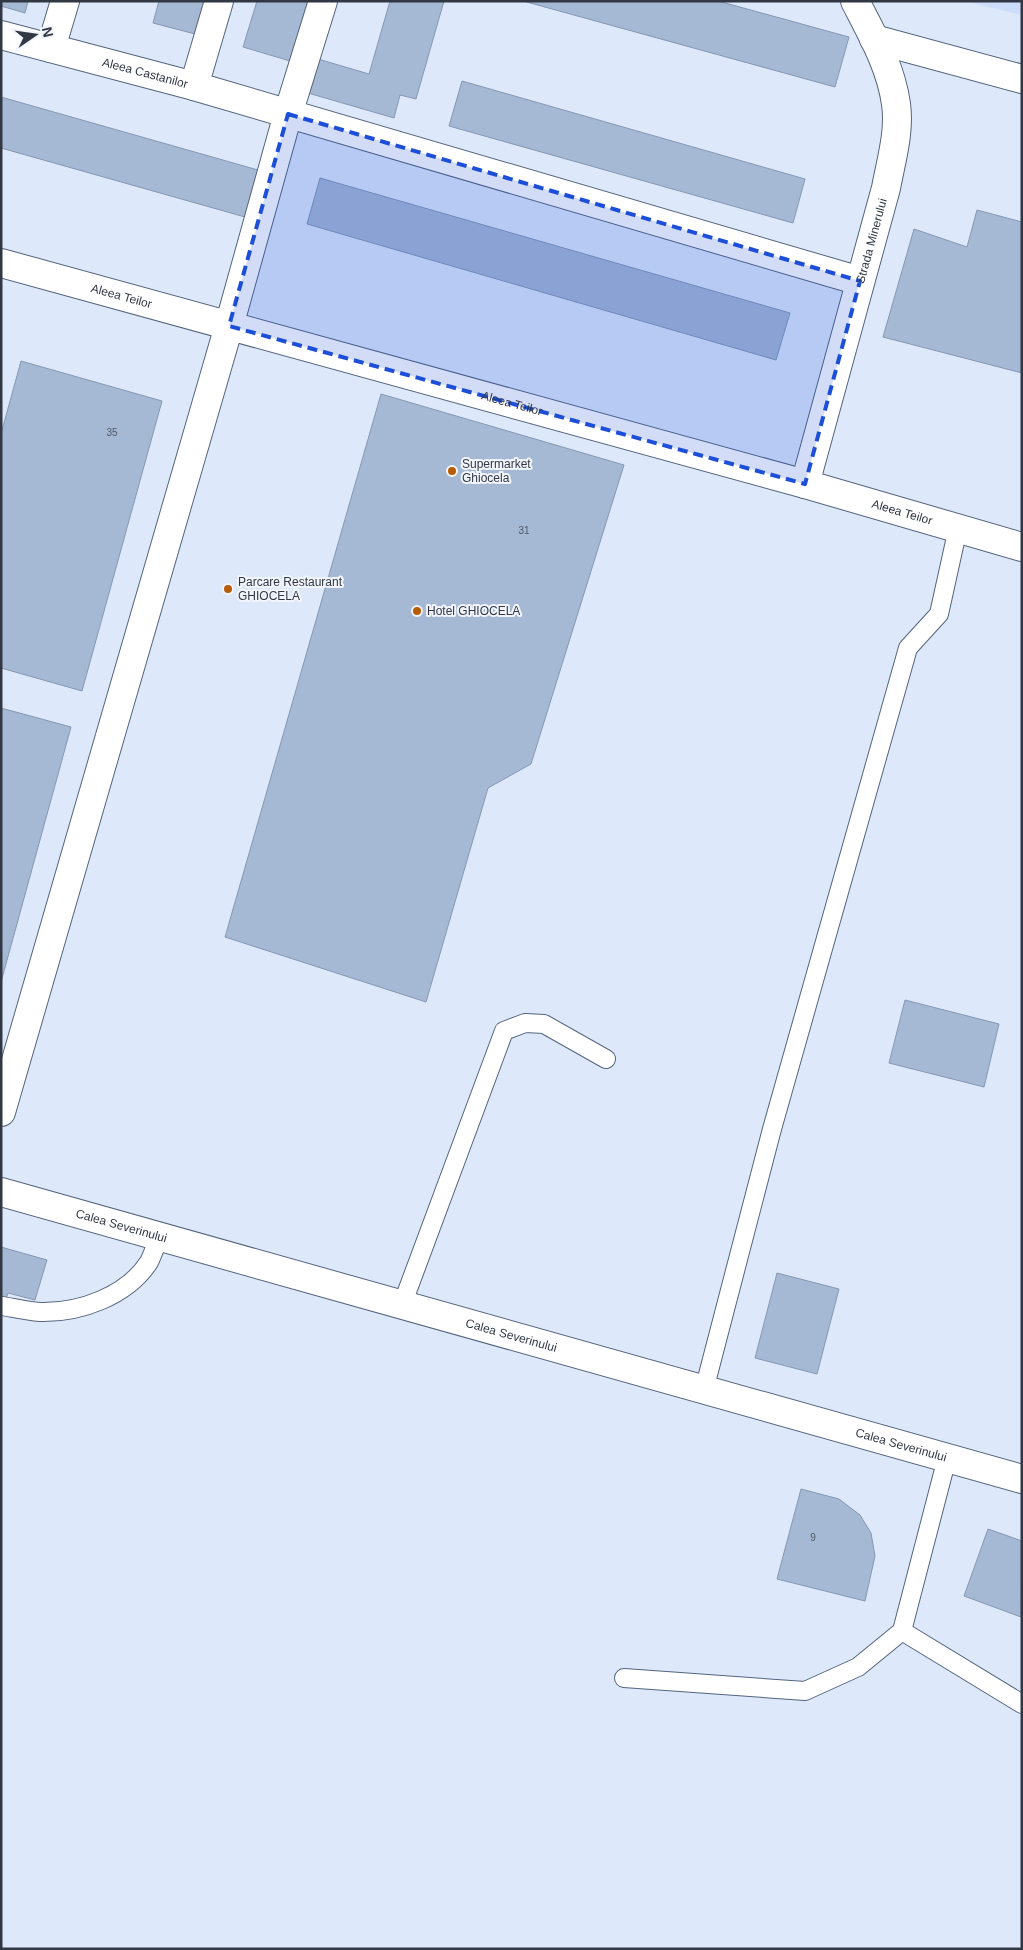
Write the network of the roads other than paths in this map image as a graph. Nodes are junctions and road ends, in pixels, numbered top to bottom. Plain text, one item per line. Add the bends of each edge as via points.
1 (65, 1) edge
2 (219, 1) edge
3 (323, 1) edge
4 (855, 1) edge
5 (1, 35) edge
6 (874, 38) junction
7 (52, 48) junction
8 (1022, 79) edge
9 (194, 86) junction
10 (288, 114) junction
11 (1, 263) edge
12 (860, 281) junction
13 (229, 326) junction
14 (806, 484) junction
15 (958, 528) junction
16 (1022, 547) edge
17 (606, 1060) dead end
18 (1, 1112) edge
19 (1, 1192) edge
20 (159, 1237) junction
21 (402, 1305) junction
22 (2, 1306) edge
23 (704, 1390) junction
24 (947, 1458) junction
25 (1022, 1479) edge
26 (902, 1631) junction
27 (624, 1678) dead end
28 (1022, 1704) edge

1 - 7 street
2 - 9 street
3 - 10 street
4 - 6 street, Strada Minerului
5 - 7 street, Aleea Castanilor
6 - 8 street
6 - 12 street, Strada Minerului via 888,70 896,105 896,139
7 - 9 street, Aleea Castanilor
9 - 10 street, Aleea Castanilor
10 - 12 street, Aleea Castanilor
10 - 13 street
11 - 13 street, Aleea Teilor
12 - 14 street, Strada Minerului
13 - 14 street, Aleea Teilor
13 - 18 street
14 - 15 street, Aleea Teilor
15 - 16 street, Aleea Teilor
15 - 23 lane via 939,614 908,648 772,1129
17 - 21 lane via 544,1024 524,1023 504,1031
19 - 20 street, Calea Severinului
20 - 21 street, Calea Severinului
20 - 22 lane via 144,1268 128,1284 104,1299 74,1308 40,1312
21 - 23 street, Calea Severinului
23 - 24 street, Calea Severinului
24 - 25 street, Calea Severinului
24 - 26 lane
26 - 27 lane via 858,1667 805,1691
26 - 28 lane

